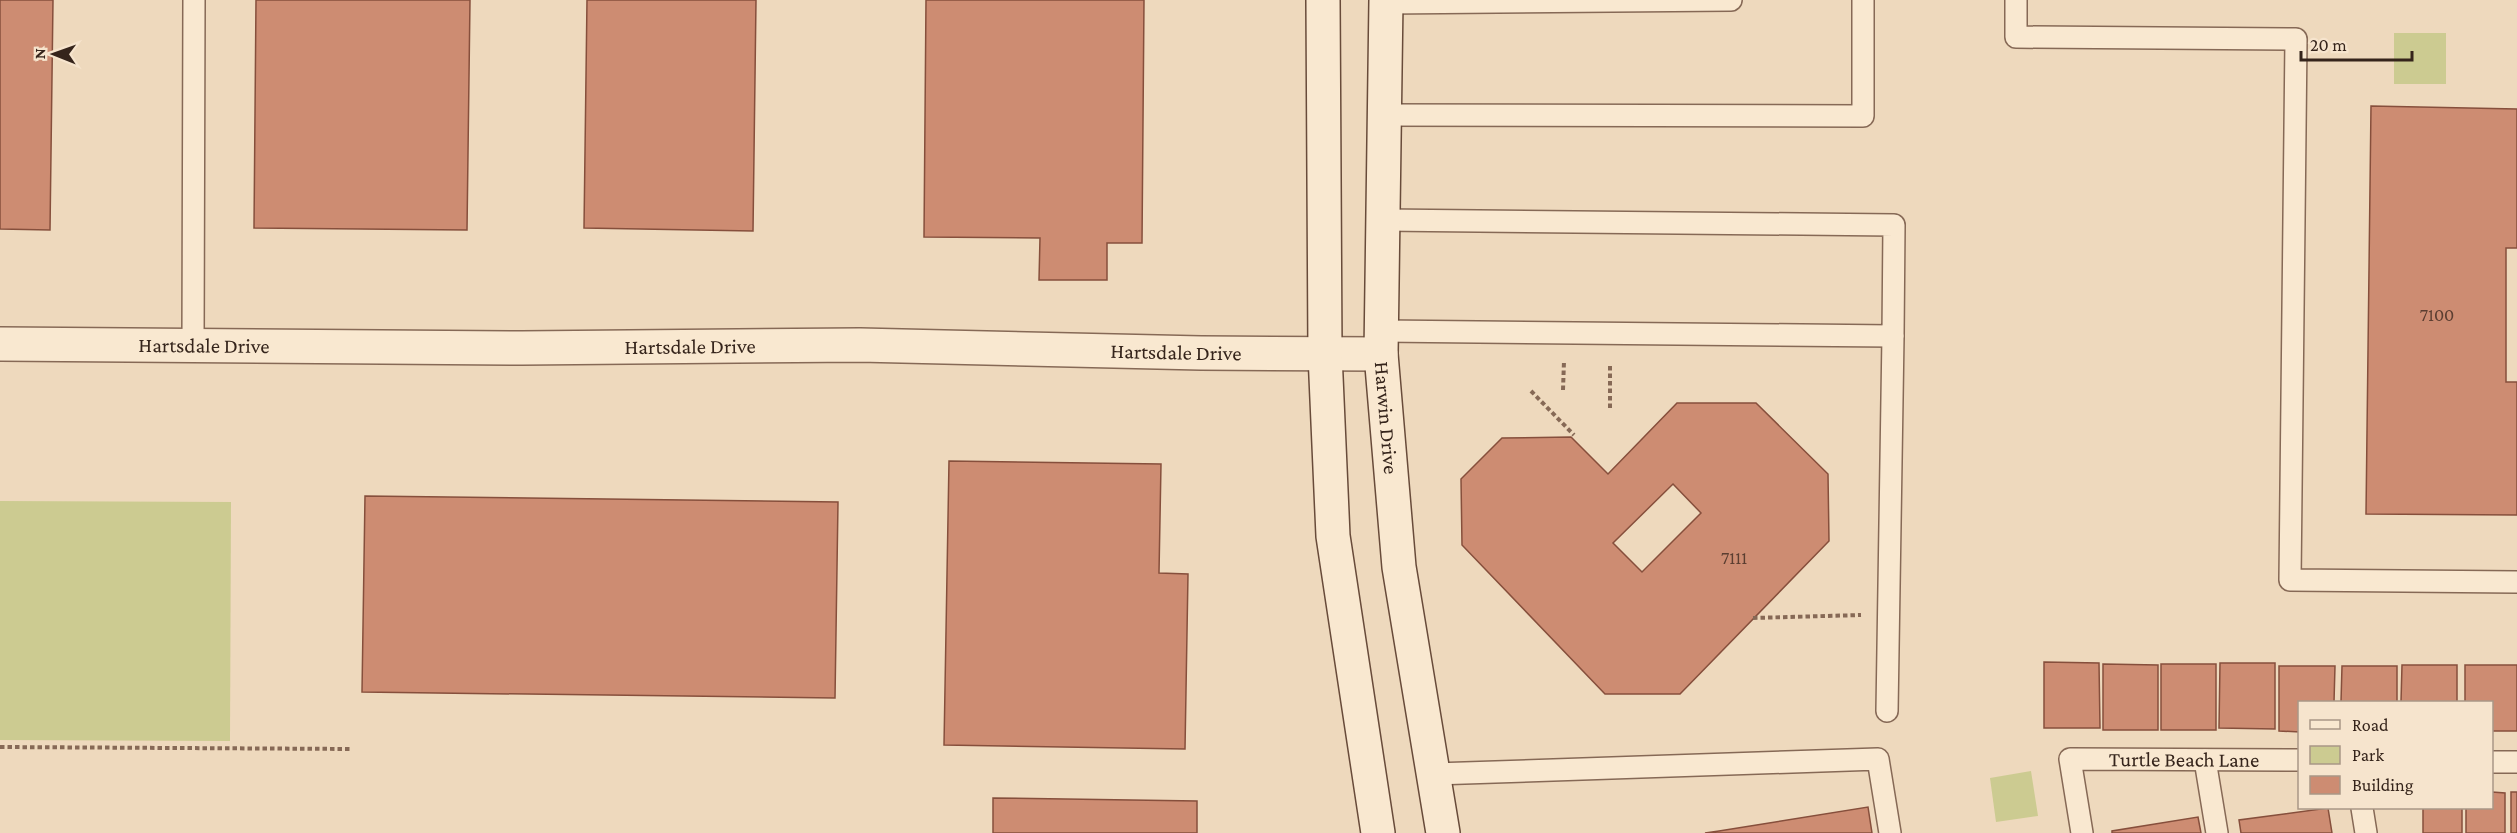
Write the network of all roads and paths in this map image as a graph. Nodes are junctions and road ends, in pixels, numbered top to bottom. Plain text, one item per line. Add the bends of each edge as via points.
1 (194, 0) edge
2 (1323, 0) edge
3 (1731, 0) edge
4 (1863, 0) edge
5 (2016, 0) edge
6 (1386, 1) edge
7 (1384, 115) junction
8 (1383, 220) junction
9 (1893, 336) junction
10 (1382, 342) junction
11 (0, 344) edge
12 (193, 346) junction
13 (1325, 354) junction
14 (1610, 390) dead end
15 (1531, 391) dead end
16 (1610, 408) dead end
17 (1574, 435) dead end
18 (2517, 582) edge
19 (1836, 616) dead end
20 (1753, 618) dead end
21 (1887, 711) dead end
22 (0, 747) edge
23 (352, 748) dead end
24 (2205, 760) junction
25 (2298, 760) edge
26 (2493, 762) edge
27 (2517, 762) edge
28 (1434, 774) junction
29 (2362, 809) edge
30 (1378, 833) edge
31 (1443, 833) edge
32 (1890, 833) edge
33 (2082, 833) edge
34 (2217, 833) edge
35 (2366, 833) edge

1 - 12 lane
2 - 13 main road
3 - 6 lane
4 - 7 lane via 1863,116
5 - 18 lane via 2016,37 2296,39 2290,580
6 - 7 main road, Harwin Drive
7 - 8 main road, Harwin Drive
8 - 9 lane via 1894,225
8 - 10 main road, Harwin Drive
9 - 10 lane
9 - 21 lane
10 - 13 main road, Hartsdale Drive
10 - 28 main road, Harwin Drive via 1399,567
11 - 12 main road, Hartsdale Drive
12 - 13 main road, Hartsdale Drive via 860,345
13 - 30 main road via 1333,536
14 - 16 path
15 - 17 path
19 - 20 path
22 - 23 path
24 - 25 lane, Turtle Beach Lane
24 - 33 lane, Turtle Beach Lane via 2070,759
24 - 34 lane
26 - 27 lane
28 - 31 main road, Harwin Drive
28 - 32 lane via 1878,759
29 - 35 lane

